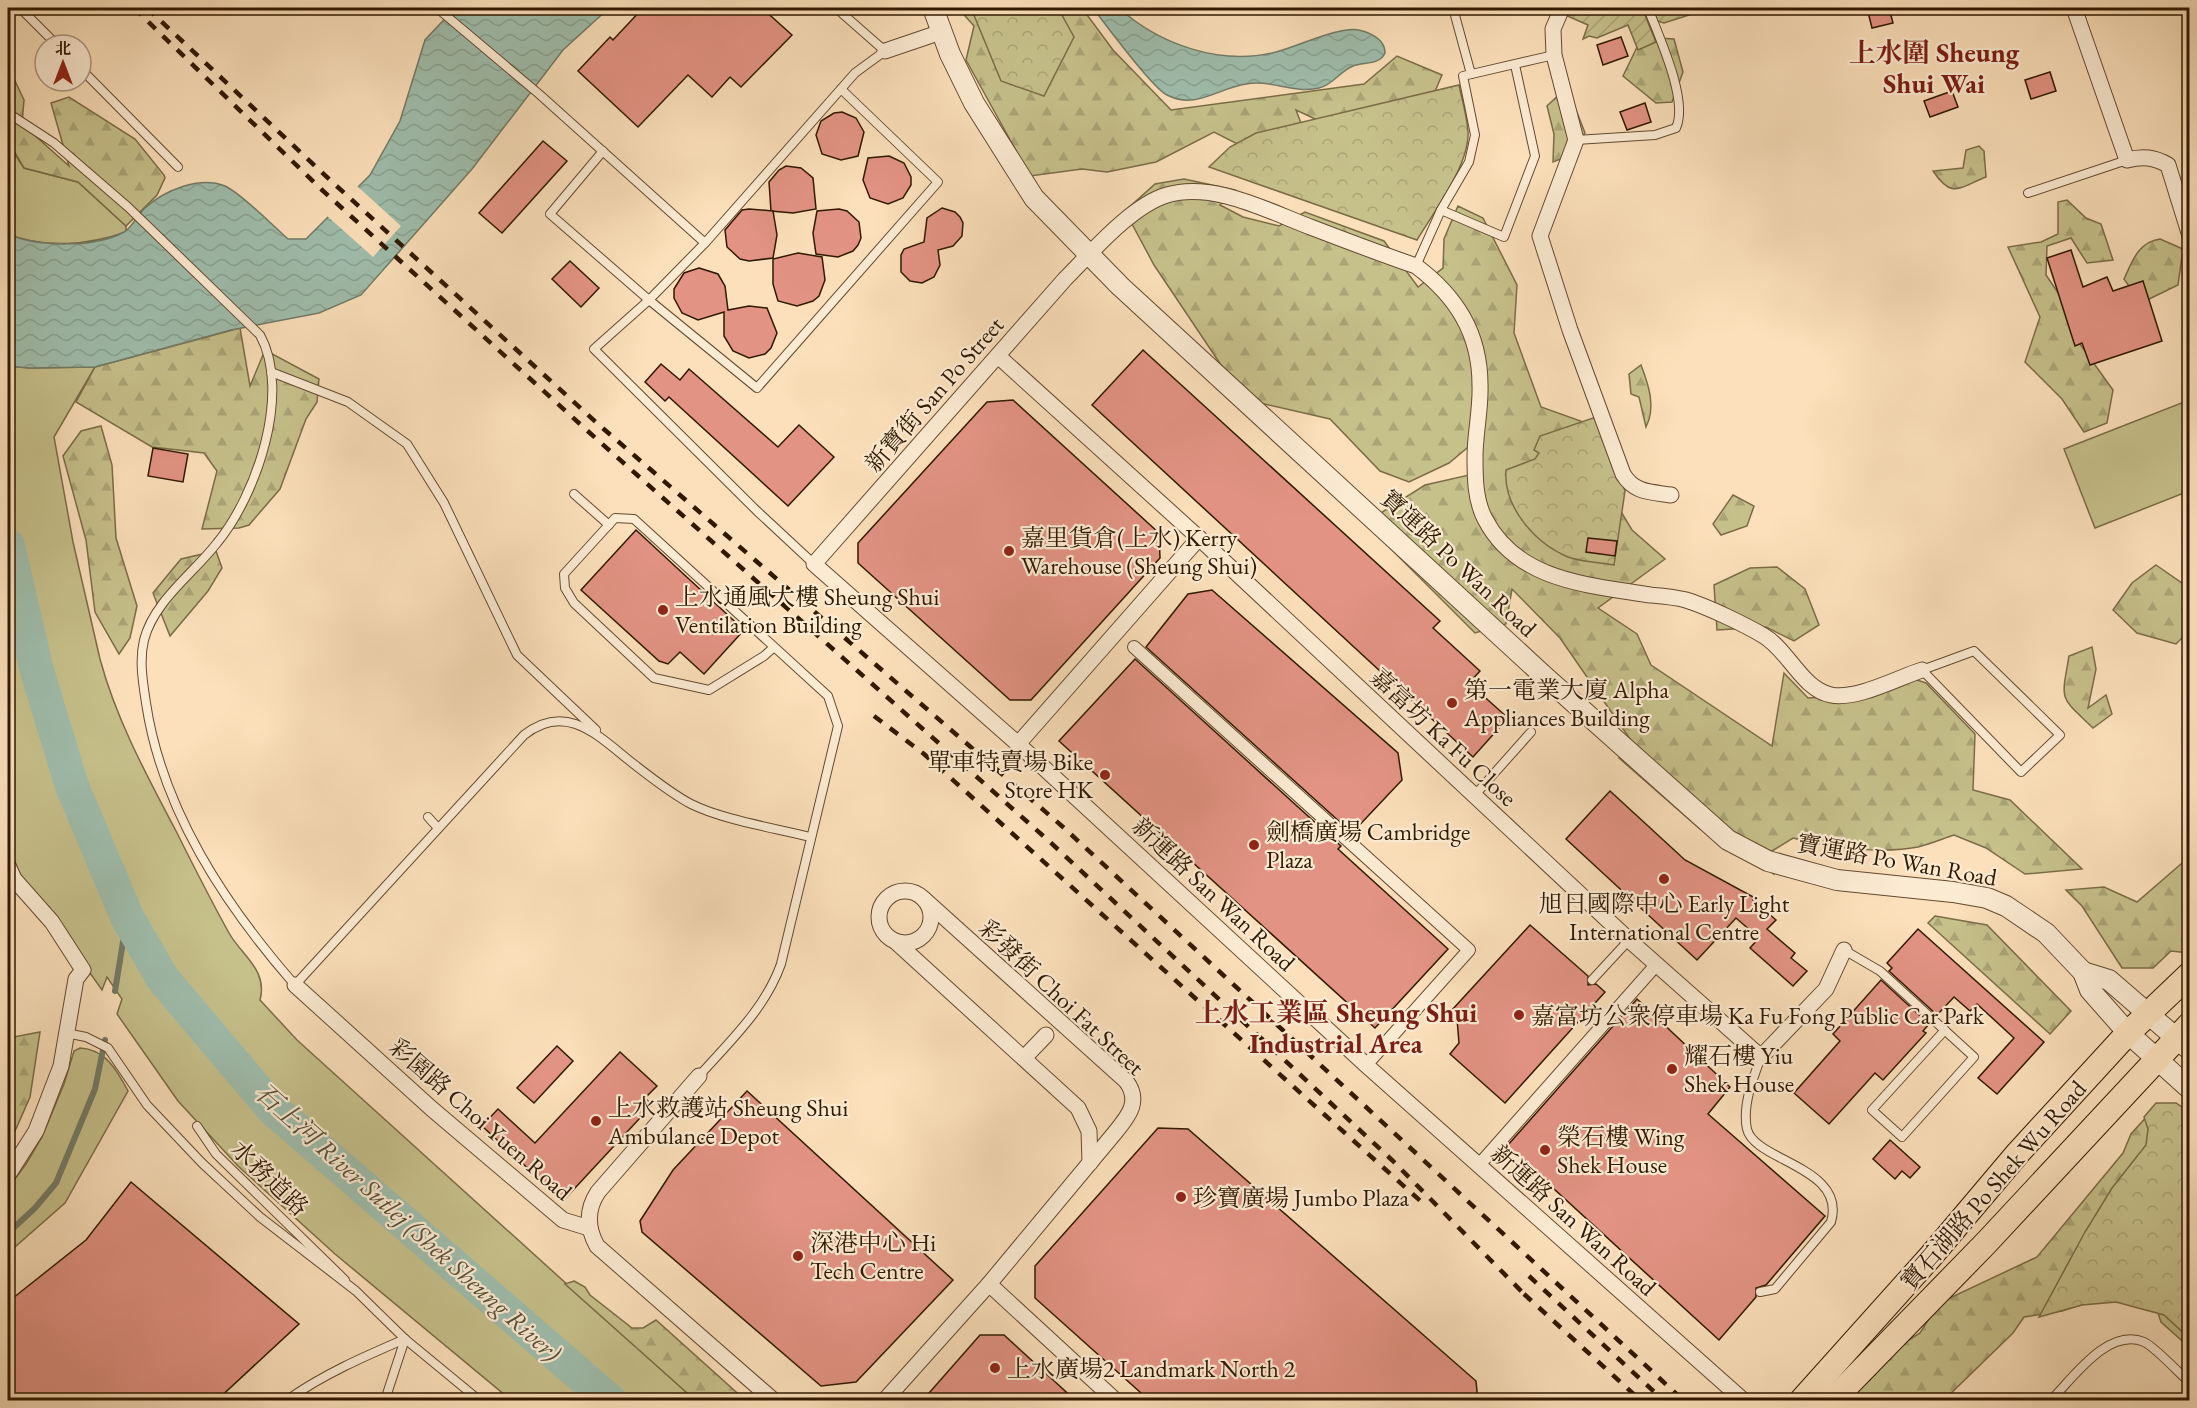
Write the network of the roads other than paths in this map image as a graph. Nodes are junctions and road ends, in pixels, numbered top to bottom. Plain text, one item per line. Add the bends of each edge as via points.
1 (20, 8) edge
2 (437, 8) edge
3 (836, 8) edge
4 (933, 8) edge
5 (1453, 8) edge
6 (1562, 8) edge
7 (1648, 8) edge
8 (2074, 8) edge
9 (940, 32) junction
10 (45, 33) edge
11 (885, 51) junction
12 (1554, 56) junction
13 (1515, 65) junction
14 (1471, 74) junction
15 (93, 81) edge
16 (841, 89) junction
17 (8, 113) edge
18 (1576, 140) junction
19 (603, 151) junction
20 (2127, 160) junction
21 (178, 167) dead end
22 (2028, 194) dead end
23 (1441, 210) junction
24 (2190, 236) edge
25 (705, 243) junction
26 (1089, 255) junction
27 (1416, 267) junction
28 (649, 300) junction
29 (998, 356) junction
30 (271, 372) junction
31 (574, 494) dead end
32 (1671, 495) dead end
33 (609, 525) junction
34 (1199, 538) junction
35 (814, 564) junction
36 (774, 646) junction
37 (1134, 647) dead end
38 (1922, 670) junction
39 (1530, 732) dead end
40 (603, 737) junction
41 (1018, 744) junction
42 (1474, 796) junction
43 (428, 817) dead end
44 (438, 828) junction
45 (810, 837) junction
46 (8, 866) edge
47 (925, 900) junction
48 (1629, 940) junction
49 (896, 942) junction
50 (1844, 950) joint
51 (1656, 965) junction
52 (2083, 972) junction
53 (2190, 974) edge
54 (1592, 980) dead end
55 (295, 984) junction
56 (2148, 1013) junction
57 (1945, 1030) junction
58 (66, 1032) junction
59 (2128, 1033) junction
60 (1046, 1035) dead end
61 (2186, 1038) edge
62 (1761, 1057) junction
63 (1024, 1058) junction
64 (2158, 1061) junction
65 (1366, 1065) junction
66 (699, 1076) joint
67 (2190, 1089) edge
68 (196, 1126) dead end
69 (1090, 1163) junction
70 (1479, 1165) junction
71 (8, 1174) edge
72 (589, 1228) junction
73 (989, 1284) junction
74 (356, 1291) junction
75 (1760, 1292) dead end
76 (405, 1339) junction
77 (2190, 1383) edge
78 (2056, 1399) edge
79 (287, 1401) edge
80 (385, 1401) edge
81 (479, 1401) edge
82 (773, 1401) edge
83 (885, 1401) edge
84 (1116, 1401) edge
85 (1743, 1401) edge
86 (1802, 1401) edge
87 (1833, 1401) edge

1 - 10 lane
2 - 19 lane
3 - 11 lane
4 - 9 street, 寶運路 Po Wan Road
5 - 14 lane
6 - 12 street via 1553,28
7 - 18 lane via 1672,72 1679,116 1676,128 1655,135
8 - 20 street
9 - 11 street
9 - 26 street, 寶運路 Po Wan Road via 974,103 1028,189
11 - 16 lane
12 - 13 lane
12 - 18 street
13 - 14 lane
13 - 23 lane via 1535,156 1504,237
14 - 23 lane via 1463,76 1474,135 1469,162
15 - 21 lane
16 - 25 lane
16 - 28 lane via 938,182 757,388
17 - 30 lane via 54,143 128,207 260,335
18 - 32 street via 1540,236 1623,474 1630,485 1640,490
19 - 25 lane
19 - 28 lane via 550,214
20 - 22 lane
20 - 24 street via 2158,159 2168,165
23 - 27 lane
25 - 28 lane
26 - 27 street, 新寶街 San Po Street via 1142,208 1167,195 1196,192 1239,201
26 - 29 street, 新寶街 San Po Street
26 - 52 street, 寶運路 Po Wan Road via 1534,667 1728,840 1768,861 1837,880 1987,898 2027,918
27 - 38 street, 新寶街 San Po Street via 1440,284 1462,313 1477,351 1480,385 1475,483 1484,517 1500,544 1521,561 1571,582 1686,600 1766,636 1819,691 1832,695 1848,696
28 - 35 lane via 594,349
29 - 34 street, 嘉富坊 Ka Fu Close
29 - 35 street, 新寶街 San Po Street
30 - 40 lane via 348,402 406,444 444,503 517,655
30 - 55 lane via 271,418 241,509 218,543 157,611 144,640 141,669 151,736 162,773 186,823 239,916
31 - 33 lane
33 - 36 lane via 615,518 633,519
33 - 36 lane via 564,574 565,588 574,603 654,678 709,690
34 - 41 street
34 - 42 street, 嘉富坊 Ka Fu Close
35 - 41 street, 新運路 San Wan Road
36 - 45 lane via 828,696 838,726
37 - 65 street via 1469,950
38 - 38 lane via 1974,651 2060,735 2020,772
39 - 42 lane
40 - 44 lane via 562,721 534,727
40 - 45 lane via 633,764 690,804
41 - 65 street, 新運路 San Wan Road
42 - 48 street, 嘉富坊 Ka Fu Close
43 - 44 lane
44 - 55 lane
45 - 66 lane via 774,986
46 - 58 street via 83,970 76,979
47 - 49 street via 932,916 927,932 913,942
47 - 49 street, 彩發街 Choi Fat Street via 910,891 886,899 879,914 880,923
47 - 69 street, 彩發街 Choi Fat Street via 1132,1089 1132,1107 1126,1119
48 - 51 street, 嘉富坊 Ka Fu Close
48 - 54 lane
49 - 63 street, 彩發街 Choi Fat Street
50 - 57 lane via 1880,971
50 - 62 street via 1826,989
51 - 62 street, 嘉富坊 Ka Fu Close
51 - 70 street
52 - 56 street, 寶運路 Po Wan Road via 2109,980
52 - 59 street, 寶運路 Po Wan Road via 2090,990
53 - 56 main road, 寶石湖路 Po Shek Wu Road
55 - 72 street, 彩園路 Choi Yuen Road via 432,1109 563,1220
56 - 59 main road, 寶石湖路 Po Shek Wu Road
56 - 61 street, 寶運路 Po Wan Road
57 - 57 lane via 1974,1057 1902,1137 1872,1110
58 - 71 street via 61,1066 36,1131
58 - 74 lane via 86,1036 108,1048 147,1105 202,1163 260,1217
59 - 64 street, 寶運路 Po Wan Road
59 - 86 main road, 寶石湖路 Po Shek Wu Road
60 - 63 street
61 - 64 main road, 寶石湖路 Po Shek Wu Road
62 - 75 lane via 1752,1079 1747,1131 1754,1141 1804,1169 1828,1194 1833,1213 1831,1222 1775,1289
63 - 69 street, 彩發街 Choi Fat Street via 1085,1119
64 - 67 street, 寶運路 Po Wan Road
64 - 87 main road, 寶石湖路 Po Shek Wu Road
65 - 70 street, 新運路 San Wan Road
66 - 72 street via 598,1192 590,1210
68 - 74 lane, 水務道路 via 216,1154
69 - 73 street, 彩發街 Choi Fat Street
70 - 85 street, 新運路 San Wan Road
72 - 82 street via 597,1246
73 - 83 street, 彩發街 Choi Fat Street
73 - 84 street
74 - 76 lane
76 - 79 lane via 317,1379
76 - 80 lane
76 - 81 lane
77 - 78 lane via 2144,1342 2117,1341 2104,1346

